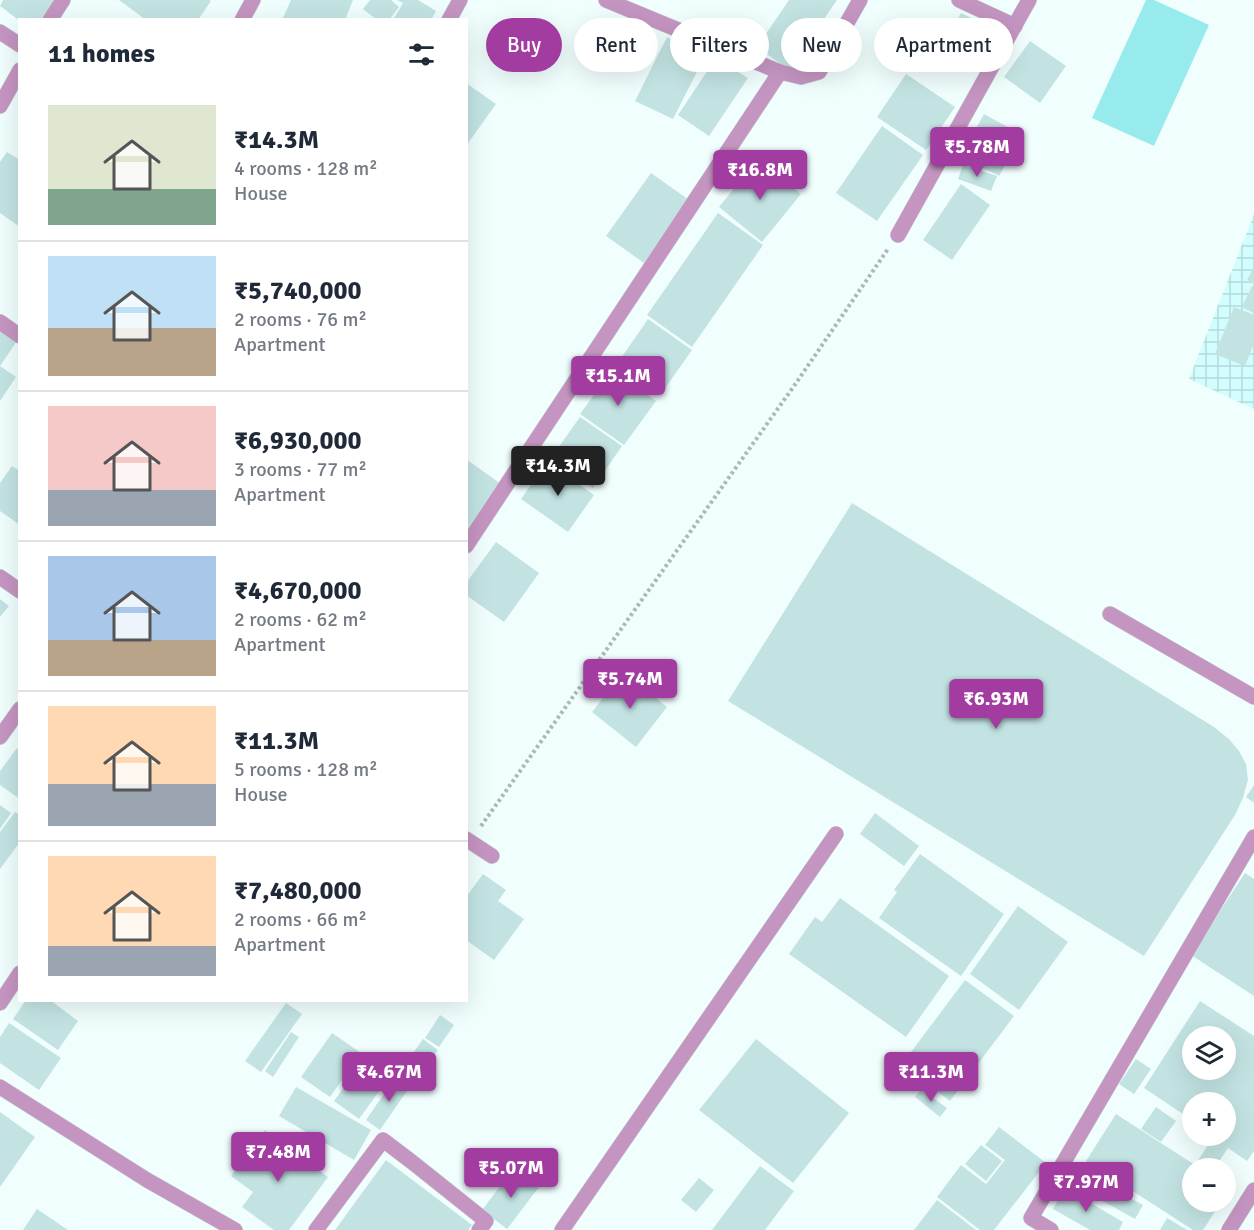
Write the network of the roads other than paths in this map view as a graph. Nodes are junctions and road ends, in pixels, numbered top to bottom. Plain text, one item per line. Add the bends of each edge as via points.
1 (63, 0) edge
2 (253, 0) edge
3 (460, 0) edge
4 (606, 0) edge
5 (860, 0) edge
6 (959, 0) edge
7 (1029, 0) edge
8 (52, 18) edge
9 (243, 18) edge
10 (450, 18) edge
11 (1015, 26) junction
12 (0, 32) edge
13 (18, 44) edge
14 (780, 72) junction
15 (18, 74) edge
16 (0, 106) edge
17 (898, 235) road end
18 (0, 322) edge
19 (18, 335) edge
20 (468, 543) edge
21 (0, 578) edge
22 (18, 590) edge
23 (1110, 614) dead end
24 (1254, 697) edge
25 (18, 712) edge
26 (0, 737) edge
27 (836, 834) dead end
28 (1254, 837) edge
29 (468, 840) edge
30 (492, 856) dead end
31 (18, 976) edge
32 (0, 1003) edge
33 (0, 1087) edge
34 (1254, 1190) edge
35 (235, 1230) edge
36 (316, 1230) edge
37 (479, 1230) edge
38 (562, 1230) edge
39 (1051, 1230) edge
40 (1229, 1230) edge

1 - 8 street
2 - 9 street
3 - 10 street
4 - 14 street
5 - 14 street via 819,72 801,77
6 - 11 street
7 - 11 street
11 - 17 street
12 - 13 street
14 - 20 street
15 - 16 street
18 - 19 street
21 - 22 street
23 - 24 street
25 - 26 street
27 - 38 street
28 - 39 street via 1031,1218
29 - 30 street
31 - 32 street
33 - 35 street via 147,1180
34 - 40 street
36 - 37 street via 383,1140 486,1221

